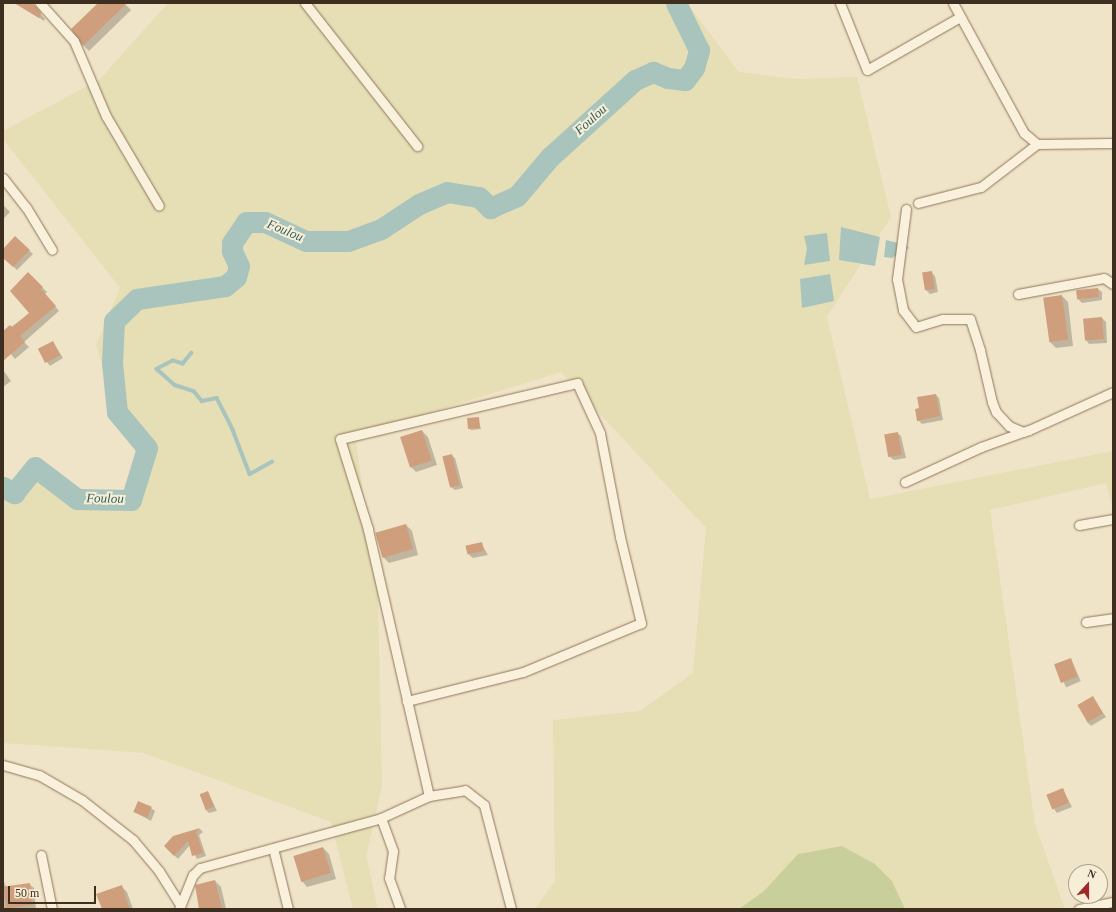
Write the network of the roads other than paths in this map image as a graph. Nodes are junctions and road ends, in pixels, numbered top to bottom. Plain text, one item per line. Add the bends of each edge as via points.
1 (40, 3) edge
2 (305, 3) edge
3 (840, 3) edge
4 (953, 3) edge
5 (960, 17) junction
6 (1113, 143) edge
7 (1037, 144) junction
8 (417, 146) dead end
9 (3, 178) edge
10 (918, 203) dead end
11 (159, 206) dead end
12 (906, 209) dead end
13 (52, 250) dead end
14 (1113, 284) edge
15 (1113, 290) edge
16 (1018, 294) dead end
17 (1113, 392) edge
18 (1023, 432) junction
19 (905, 482) dead end
20 (1113, 519) edge
21 (1079, 525) dead end
22 (1113, 618) edge
23 (1086, 622) dead end
24 (407, 701) junction
25 (3, 765) edge
26 (429, 796) junction
27 (381, 818) junction
28 (273, 848) junction
29 (41, 855) dead end
30 (1113, 902) edge
31 (179, 906) edge
32 (52, 909) edge
33 (288, 909) edge
34 (400, 909) edge
35 (511, 909) edge
36 (1079, 909) edge

1 - 11 street via 74,41 106,116
2 - 8 street
3 - 5 street via 867,70
4 - 5 street
5 - 7 street via 1024,132
6 - 7 street
7 - 10 street via 981,187
9 - 13 street via 26,207
12 - 18 street via 897,279 903,310 916,327 943,319 970,319 996,412 1008,426
14 - 15 street
14 - 16 street via 1104,278
17 - 18 street
18 - 19 street via 981,447
20 - 21 street
22 - 23 street
24 - 24 street via 368,529 340,439 576,383 600,433 620,537 641,623 523,672
24 - 26 street
25 - 31 street via 39,775 82,800 133,840 159,871
26 - 27 street
26 - 35 street via 465,790 484,805
27 - 28 street
27 - 34 street via 393,851 389,878
28 - 31 street via 200,868 193,875
28 - 33 street
29 - 32 street
30 - 36 street

